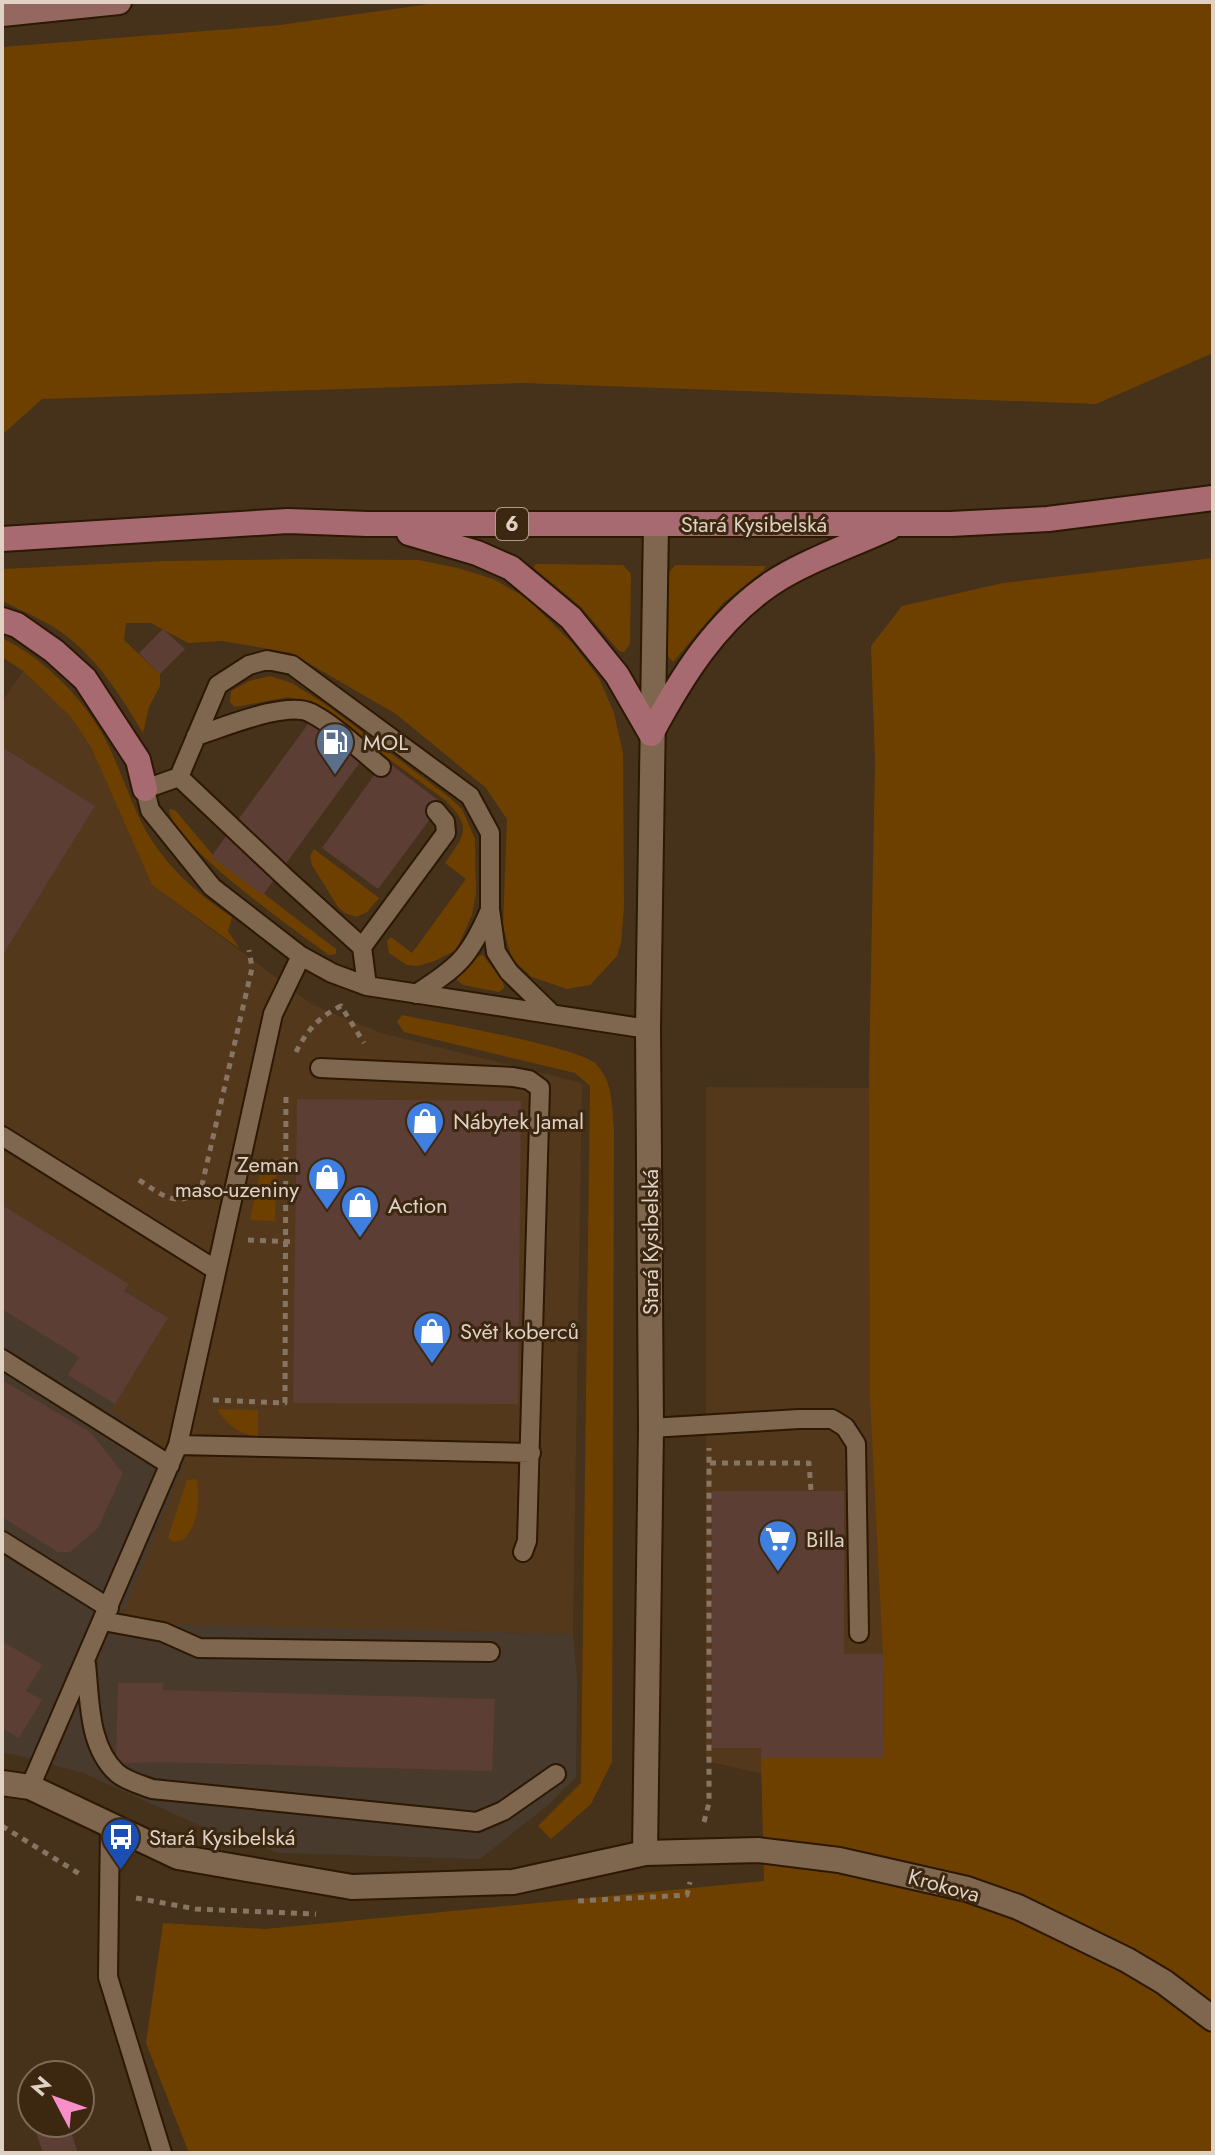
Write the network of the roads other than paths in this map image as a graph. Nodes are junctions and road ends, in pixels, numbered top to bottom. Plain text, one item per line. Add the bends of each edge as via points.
1 (119, 2) edge
2 (2, 14) edge
3 (1213, 498) edge
4 (899, 523) junction
5 (367, 524) junction
6 (656, 524) junction
7 (2, 539) edge
8 (2, 620) edge
9 (651, 734) junction
10 (196, 736) junction
11 (381, 767) dead end
12 (179, 777) junction
13 (145, 789) junction
14 (436, 811) dead end
15 (490, 909) junction
16 (362, 947) junction
17 (301, 956) junction
18 (367, 986) junction
19 (416, 994) junction
20 (552, 1014) junction
21 (648, 1029) junction
22 (320, 1068) dead end
23 (2, 1136) edge
24 (216, 1270) junction
25 (2, 1359) edge
26 (651, 1428) junction
27 (178, 1445) junction
28 (531, 1453) junction
29 (170, 1465) junction
30 (2, 1541) edge
31 (523, 1552) dead end
32 (106, 1614) junction
33 (859, 1633) dead end
34 (490, 1652) dead end
35 (85, 1661) junction
36 (556, 1774) dead end
37 (2, 1783) edge
38 (30, 1787) junction
39 (110, 1825) junction
40 (645, 1853) junction
41 (1213, 2019) edge
42 (162, 2153) edge

1 - 2 main road
3 - 4 main road, Stará Kysibelská / 6 via 1048,519
4 - 6 main road, Stará Kysibelská / 6
4 - 9 main road via 774,581 742,606 678,684
5 - 6 main road, 6
5 - 7 main road, 6 via 288,521
5 - 9 main road via 442,541 511,568 594,644
6 - 9 street, Stará Kysibelská
8 - 13 main road via 54,651 85,679 138,760
9 - 21 street, Stará Kysibelská
10 - 11 lane via 256,717 309,712
10 - 12 lane
10 - 15 lane via 218,685 267,660 292,665 470,796 490,833
12 - 13 lane
12 - 16 lane
13 - 17 lane via 150,810 212,887
14 - 16 lane via 446,833
15 - 19 lane via 463,959
15 - 20 lane via 496,952
16 - 18 lane
17 - 18 lane
17 - 24 lane via 273,1014
18 - 19 lane
19 - 20 lane
20 - 21 lane
21 - 26 street, Stará Kysibelská
22 - 28 lane via 513,1077 540,1088
23 - 24 lane
24 - 27 lane
25 - 29 lane
26 - 33 lane via 799,1419 832,1419 845,1427 856,1444
26 - 40 street, Stará Kysibelská
27 - 28 lane
27 - 29 lane
28 - 31 lane
29 - 32 lane
30 - 32 lane
32 - 34 lane via 199,1648
32 - 35 lane
35 - 36 lane via 95,1737 104,1757 119,1775 152,1789 477,1822 503,1811
35 - 38 lane
37 - 38 street
38 - 39 street
39 - 40 street via 178,1857 352,1887 513,1882
39 - 42 lane via 108,1977
40 - 41 street, Krokova via 758,1850 839,1860 967,1889 1074,1932 1164,1982

